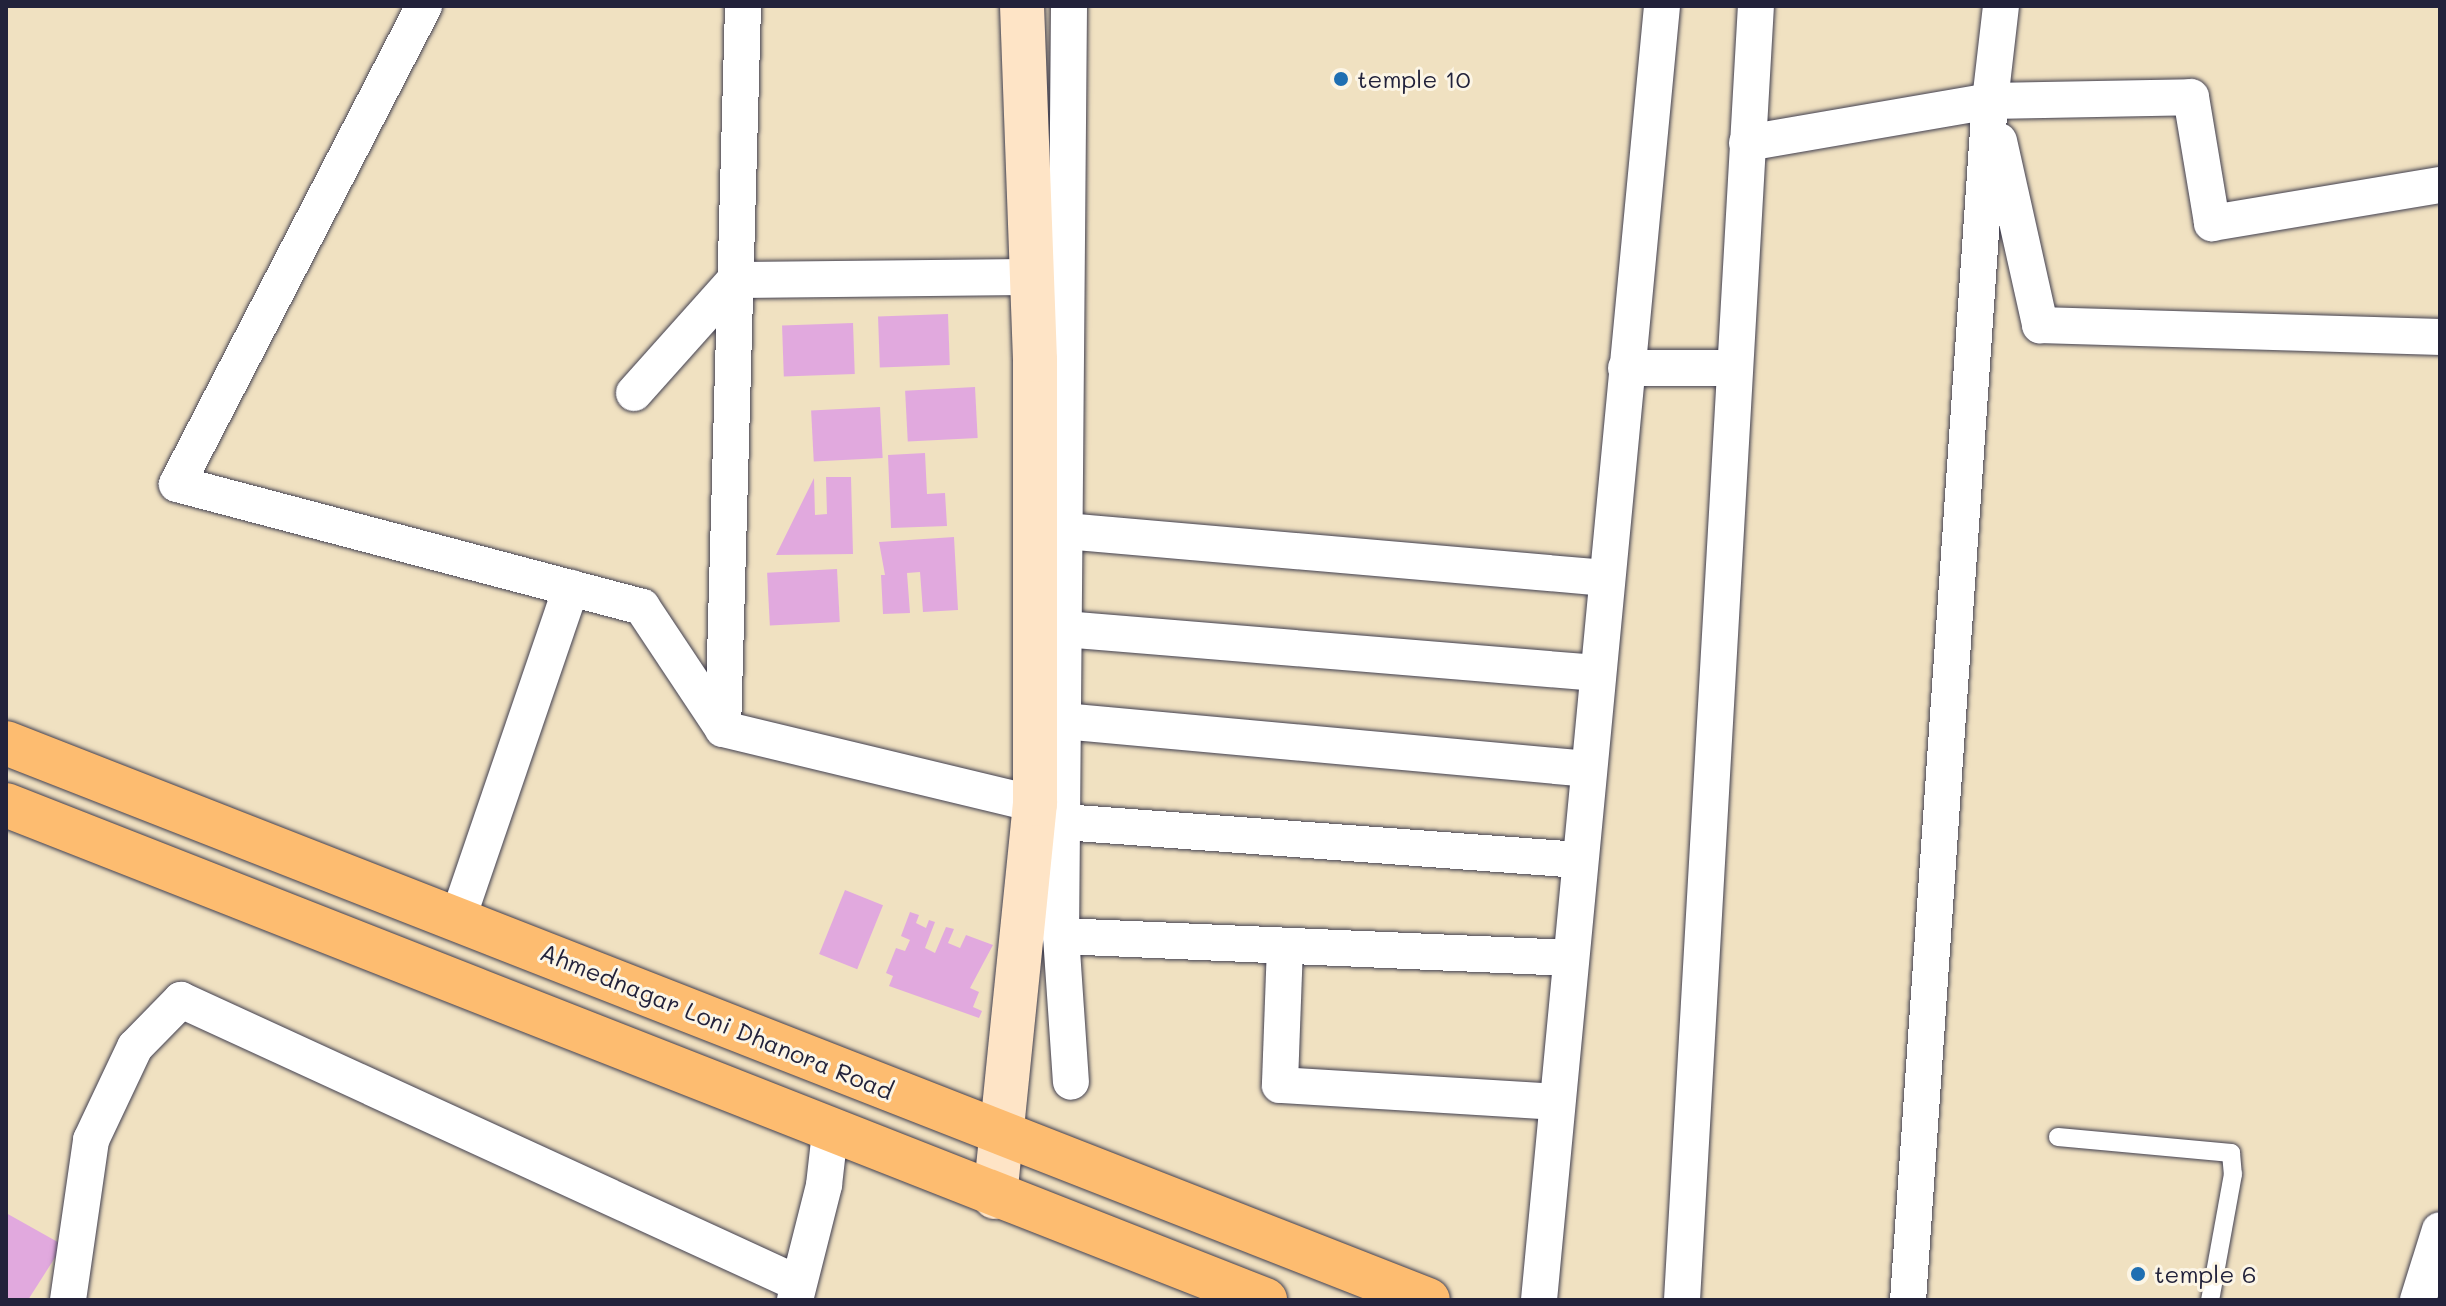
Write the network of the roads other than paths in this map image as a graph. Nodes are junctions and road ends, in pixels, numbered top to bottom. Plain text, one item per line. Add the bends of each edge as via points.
1 (424, 6) edge
2 (743, 6) edge
3 (1022, 6) edge
4 (1069, 6) edge
5 (1662, 6) edge
6 (1756, 6) edge
7 (2001, 6) edge
8 (1990, 101) junction
9 (1747, 143) junction
10 (2440, 185) edge
11 (1031, 277) junction
12 (735, 280) junction
13 (2440, 337) edge
14 (1626, 368) junction
15 (1733, 368) junction
16 (634, 393) dead end
17 (1065, 531) junction
18 (1606, 578) junction
19 (571, 588) junction
20 (1064, 629) junction
21 (1597, 673) junction
22 (1063, 721) junction
23 (723, 729) junction
24 (6, 743) edge
25 (1588, 769) junction
26 (6, 805) edge
27 (1049, 813) junction
28 (1579, 860) junction
29 (458, 918) junction
30 (1061, 936) junction
31 (1285, 946) junction
32 (1570, 958) junction
33 (1071, 1082) dead end
34 (1556, 1102) junction
35 (830, 1132) junction
36 (2058, 1137) dead end
37 (1004, 1138) junction
38 (995, 1197) junction
39 (2440, 1230) edge
40 (796, 1292) edge
41 (68, 1300) edge
42 (1265, 1300) edge
43 (1428, 1300) edge
44 (1539, 1300) edge
45 (1682, 1300) edge
46 (1908, 1300) edge
47 (2210, 1300) edge
48 (2418, 1300) edge

1 - 19 street via 177,484
2 - 12 street
3 - 11 street
4 - 17 street
5 - 14 street
6 - 9 street
7 - 8 street
8 - 9 street
8 - 10 street via 2191,97 2212,223
8 - 13 street via 2040,325
8 - 46 street
9 - 15 street
11 - 12 street
11 - 27 street
12 - 16 street
12 - 23 street
14 - 15 street
14 - 18 street
15 - 45 street
17 - 18 street
17 - 20 street
18 - 21 street
19 - 23 street via 642,607
19 - 29 street
20 - 21 street
20 - 22 street
21 - 25 street
22 - 25 street
22 - 27 street
23 - 27 street
24 - 29 main road, Ahmednagar Loni Dhanora Road
25 - 28 street
26 - 35 main road via 443,973
27 - 28 street
27 - 30 street
27 - 37 street
28 - 32 street
29 - 37 main road, Ahmednagar Loni Dhanora Road
30 - 31 street
30 - 33 street
31 - 32 street
31 - 34 street via 1280,1085
32 - 34 street
34 - 44 street
35 - 38 main road
35 - 40 street via 824,1185
36 - 47 lane via 2231,1153 2233,1174
37 - 38 street
37 - 43 main road, Ahmednagar Loni Dhanora Road
38 - 42 main road
39 - 48 street
40 - 41 street via 181,1000 135,1047 91,1140

